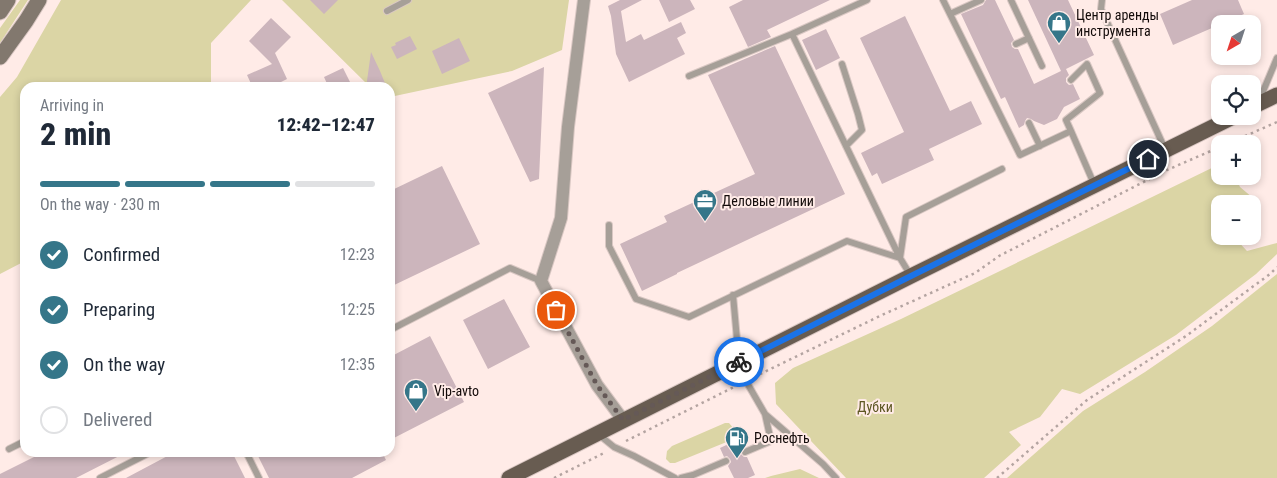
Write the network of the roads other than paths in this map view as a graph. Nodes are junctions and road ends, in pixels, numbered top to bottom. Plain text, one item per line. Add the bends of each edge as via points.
1 (8, 0) edge
2 (39, 0) edge
3 (408, 0) edge
4 (584, 0) edge
5 (867, 0) edge
6 (943, 0) edge
7 (981, 0) edge
8 (1011, 0) edge
9 (1102, 0) edge
10 (0, 12) edge
11 (387, 12) dead end
12 (950, 14) junction
13 (792, 34) junction
14 (1029, 38) junction
15 (1016, 44) dead end
16 (0, 56) edge
17 (1277, 58) edge
18 (842, 64) dead end
19 (1042, 66) dead end
20 (689, 76) dead end
21 (1071, 80) dead end
22 (1261, 93) edge
23 (1277, 95) edge
24 (1261, 103) edge
25 (1029, 123) dead end
26 (1217, 125) edge
27 (1071, 131) junction
28 (846, 146) junction
29 (1040, 146) junction
30 (1166, 150) junction
31 (1002, 169) dead end
32 (1095, 186) junction
33 (608, 225) dead end
34 (900, 258) junction
35 (911, 276) junction
36 (541, 281) junction
37 (734, 295) junction
38 (395, 327) edge
39 (739, 362) junction
40 (765, 414) junction
41 (623, 420) junction
42 (597, 434) junction
43 (20, 444) edge
44 (10, 449) dead end
45 (745, 452) dead end
46 (141, 457) edge
47 (248, 457) edge
48 (726, 461) dead end
49 (100, 478) edge
50 (259, 478) edge
51 (509, 478) edge
52 (674, 478) edge
53 (680, 478) edge
54 (836, 478) edge

1 - 10 main road
2 - 16 main road
3 - 11 lane
4 - 36 street via 568,127 561,218
5 - 13 lane
6 - 12 lane
7 - 12 lane
8 - 14 lane
9 - 30 lane via 1101,9
12 - 29 lane via 1020,155
13 - 20 lane
13 - 28 lane
14 - 15 lane
14 - 19 lane
17 - 22 lane
18 - 28 lane via 862,130
21 - 27 lane via 1087,64 1100,93 1066,120
23 - 24 main road
25 - 29 lane
26 - 30 main road
27 - 29 lane
27 - 32 lane
28 - 34 lane
30 - 32 main road
31 - 34 lane via 906,217
32 - 35 main road
33 - 37 lane via 609,246 636,300 689,317
34 - 35 lane
34 - 37 lane via 847,241
35 - 39 main road
36 - 38 lane via 510,268
36 - 41 street via 597,385
37 - 39 lane
39 - 40 lane
39 - 41 main road
40 - 45 lane via 771,442
40 - 54 lane
41 - 42 main road
42 - 51 main road
42 - 52 lane via 614,447
43 - 44 lane
46 - 49 lane
47 - 50 lane
48 - 53 lane

